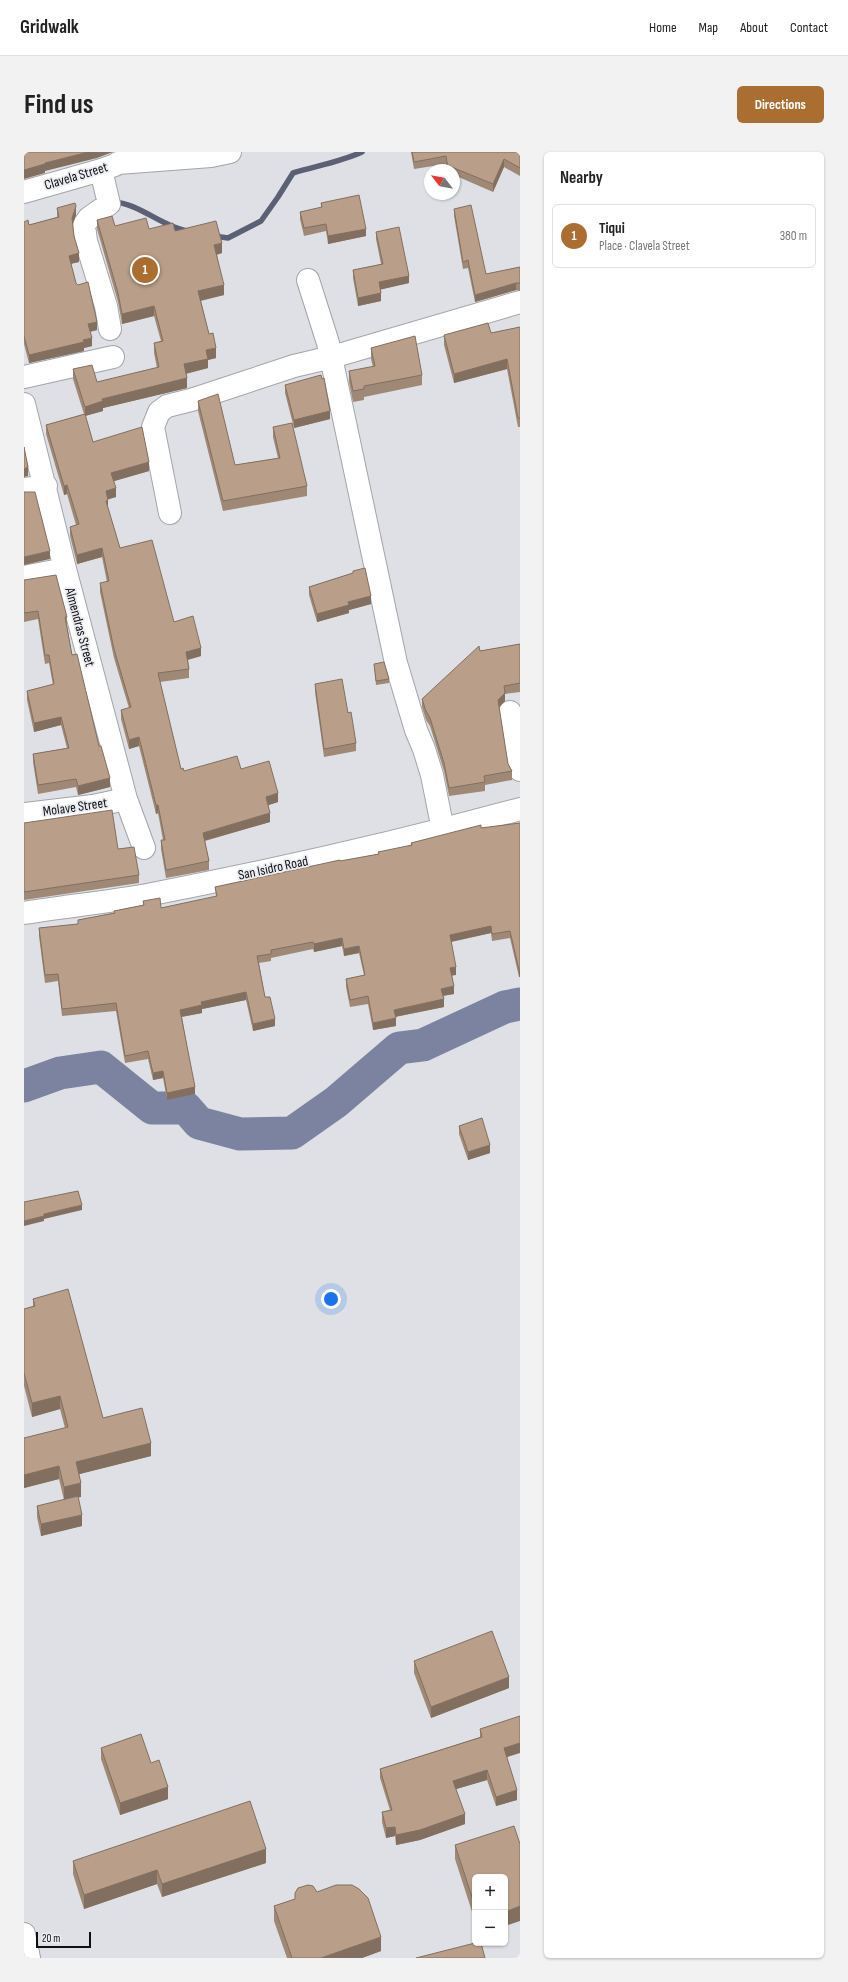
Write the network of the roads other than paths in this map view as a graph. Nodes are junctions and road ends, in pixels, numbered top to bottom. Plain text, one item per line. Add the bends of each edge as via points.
1 (230, 152) edge
2 (110, 166) edge
3 (24, 192) edge
4 (308, 280) dead end
5 (520, 302) edge
6 (110, 329) dead end
7 (112, 357) dead end
8 (332, 357) junction
9 (24, 377) edge
10 (24, 404) edge
11 (46, 486) junction
12 (24, 489) edge
13 (170, 513) dead end
14 (65, 569) junction
15 (24, 577) edge
16 (510, 712) dead end
17 (520, 770) edge
18 (126, 799) junction
19 (520, 809) edge
20 (25, 810) edge
21 (443, 830) junction
22 (144, 848) dead end
23 (24, 913) edge
24 (24, 1934) edge
25 (29, 1958) edge

1 - 2 street, Clavela Street
2 - 3 street, Clavela Street
2 - 6 street via 108,204 84,225 91,262 106,306
4 - 8 street
5 - 8 street
7 - 9 street
8 - 13 street via 294,366 167,406 160,412 153,427
8 - 21 street via 396,663 432,775
10 - 11 street, Almendras Street
11 - 12 street
11 - 14 street, Almendras Street
14 - 15 street
14 - 18 street, Almendras Street
16 - 17 street
18 - 20 street, Molave Street via 93,806
18 - 22 street, Almendras Street
19 - 21 street, San Isidro Road
21 - 23 street, San Isidro Road via 151,894
24 - 25 street

